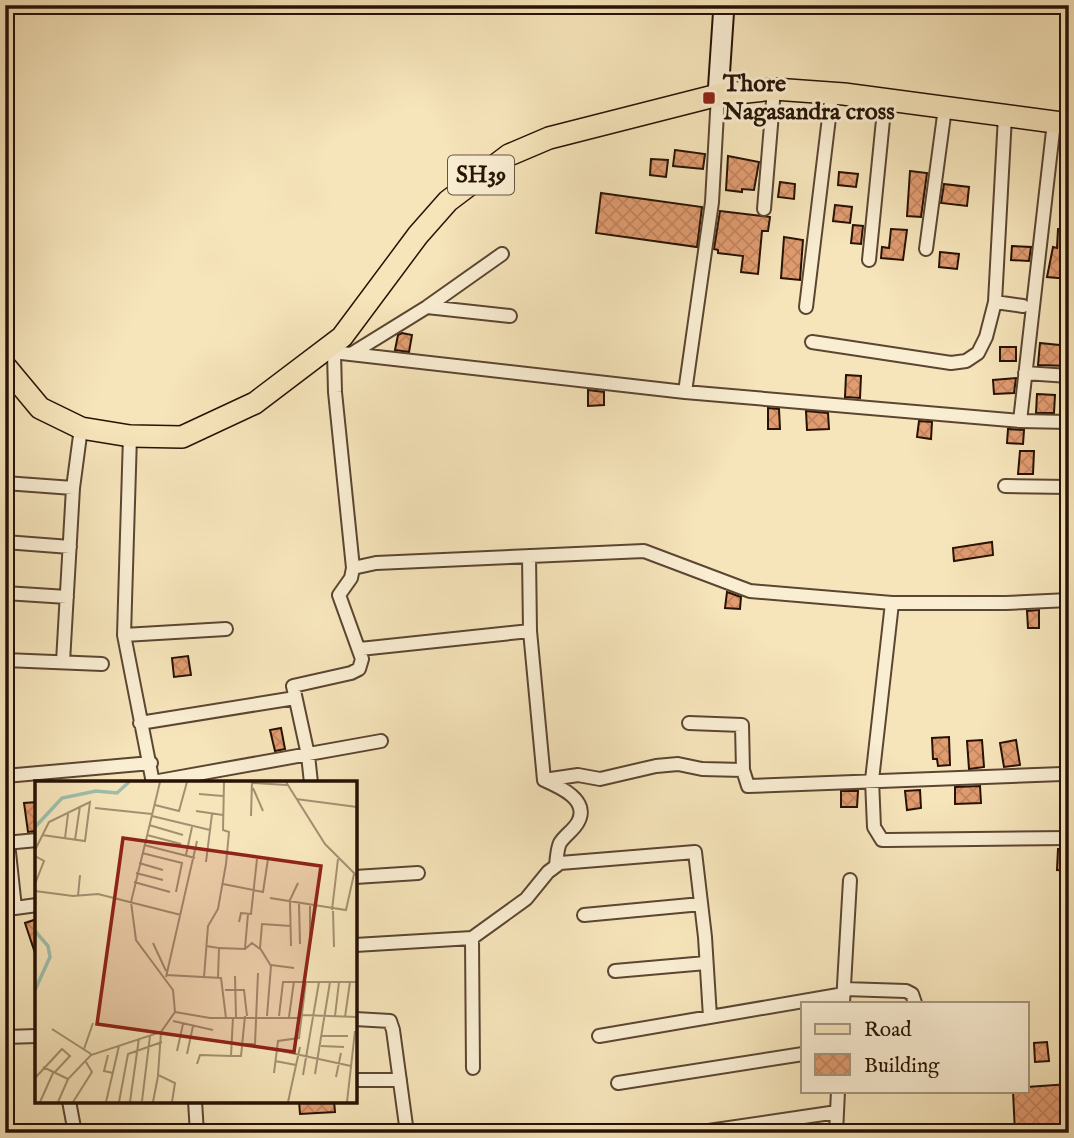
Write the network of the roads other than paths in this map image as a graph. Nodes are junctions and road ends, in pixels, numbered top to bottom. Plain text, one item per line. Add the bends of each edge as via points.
1 (724, 5) edge
2 (774, 89) junction
3 (832, 93) junction
4 (718, 95) junction
5 (885, 100) junction
6 (946, 108) junction
7 (1005, 116) junction
8 (1061, 123) edge
9 (764, 209) dead end
10 (926, 249) dead end
11 (502, 254) dead end
12 (869, 260) dead end
13 (995, 302) junction
14 (1023, 306) dead end
15 (427, 307) junction
16 (806, 307) dead end
17 (510, 316) dead end
18 (812, 342) dead end
19 (328, 352) junction
20 (351, 355) junction
21 (6, 367) edge
22 (1025, 373) junction
23 (1069, 376) edge
24 (685, 392) junction
25 (1020, 421) junction
26 (1069, 422) edge
27 (81, 428) junction
28 (130, 436) junction
29 (5, 483) edge
30 (1005, 486) dead end
31 (1069, 487) edge
32 (73, 488) junction
33 (5, 542) edge
34 (70, 547) junction
35 (529, 556) junction
36 (353, 568) junction
37 (5, 593) edge
38 (67, 597) junction
39 (1069, 600) edge
40 (892, 603) junction
41 (226, 629) dead end
42 (530, 631) junction
43 (124, 635) junction
44 (360, 649) junction
45 (5, 660) edge
46 (63, 662) junction
47 (102, 664) dead end
48 (295, 698) junction
49 (140, 723) junction
50 (689, 723) dead end
51 (381, 741) dead end
52 (308, 755) junction
53 (151, 764) junction
54 (743, 770) junction
55 (1062, 774) dead end
56 (5, 776) edge
57 (544, 780) junction
58 (872, 780) junction
59 (153, 781) edge
60 (159, 781) edge
61 (310, 781) edge
62 (1069, 838) edge
63 (35, 840) edge
64 (7, 843) edge
65 (556, 865) junction
66 (418, 873) dead end
67 (357, 877) edge
68 (850, 880) dead end
69 (701, 904) junction
70 (35, 905) edge
71 (584, 915) dead end
72 (472, 939) junction
73 (357, 946) edge
74 (706, 963) junction
75 (615, 971) dead end
76 (844, 996) edge
77 (806, 1002) edge
78 (915, 1002) edge
79 (801, 1003) edge
80 (710, 1017) junction
81 (357, 1019) edge
82 (35, 1036) edge
83 (599, 1036) dead end
84 (5, 1037) edge
85 (801, 1054) edge
86 (474, 1068) dead end
87 (357, 1080) edge
88 (400, 1080) junction
89 (618, 1083) dead end
90 (838, 1092) edge
91 (69, 1103) edge
92 (195, 1103) edge
93 (837, 1112) junction
94 (75, 1133) edge
95 (197, 1133) edge
96 (407, 1133) edge
97 (695, 1133) edge
98 (836, 1133) edge

1 - 4 street
2 - 3 main road, SH39
2 - 4 main road, SH39
2 - 9 street
3 - 5 main road, SH39
3 - 16 street
4 - 19 main road, SH39 via 573,130 509,155 448,201
4 - 24 street via 712,202
5 - 6 main road, SH39
5 - 12 street
6 - 7 main road, SH39
6 - 10 street
7 - 8 main road, SH39
7 - 13 street
8 - 22 street
11 - 15 street
13 - 14 street
13 - 18 street via 986,337 978,353 966,361 951,363
15 - 17 street
15 - 20 street
19 - 20 street
19 - 28 main road, SH39 via 255,403 181,437
19 - 36 street
20 - 24 street
21 - 27 main road, SH39 via 40,408
22 - 23 street
22 - 25 street
24 - 25 street
25 - 26 street
27 - 28 main road, SH39
27 - 32 street
28 - 43 street
29 - 32 street
30 - 31 street
32 - 34 street
33 - 34 street
34 - 38 street
35 - 36 street
35 - 40 street via 644,551 750,591
35 - 42 street
36 - 44 street via 340,595
37 - 38 street
38 - 46 street
39 - 40 street
40 - 58 street
41 - 43 street
42 - 44 street
42 - 57 street
43 - 49 street
44 - 48 street via 359,669 294,684
45 - 46 street
46 - 47 street
48 - 49 street
48 - 52 street
49 - 53 street
50 - 54 street via 742,725
51 - 52 street
52 - 60 street
52 - 61 street
53 - 56 street
53 - 59 street
54 - 57 street via 678,764 600,779 578,775
54 - 58 street via 748,786
55 - 58 street
57 - 65 street via 568,791 581,813 578,824 559,845
58 - 62 street via 874,827 882,840
63 - 64 street
64 - 70 street via 15,908
65 - 69 street via 695,852
65 - 72 street via 526,899
66 - 67 street
68 - 76 street
69 - 71 street
69 - 74 street
72 - 73 street
72 - 86 street
74 - 75 street
74 - 80 street
76 - 77 street
76 - 78 street via 906,991
79 - 80 street
80 - 83 street
81 - 88 street via 390,1021
82 - 84 street
85 - 89 street
87 - 88 street
88 - 96 street
90 - 93 street
91 - 94 street
92 - 95 street
93 - 97 street
93 - 98 street

